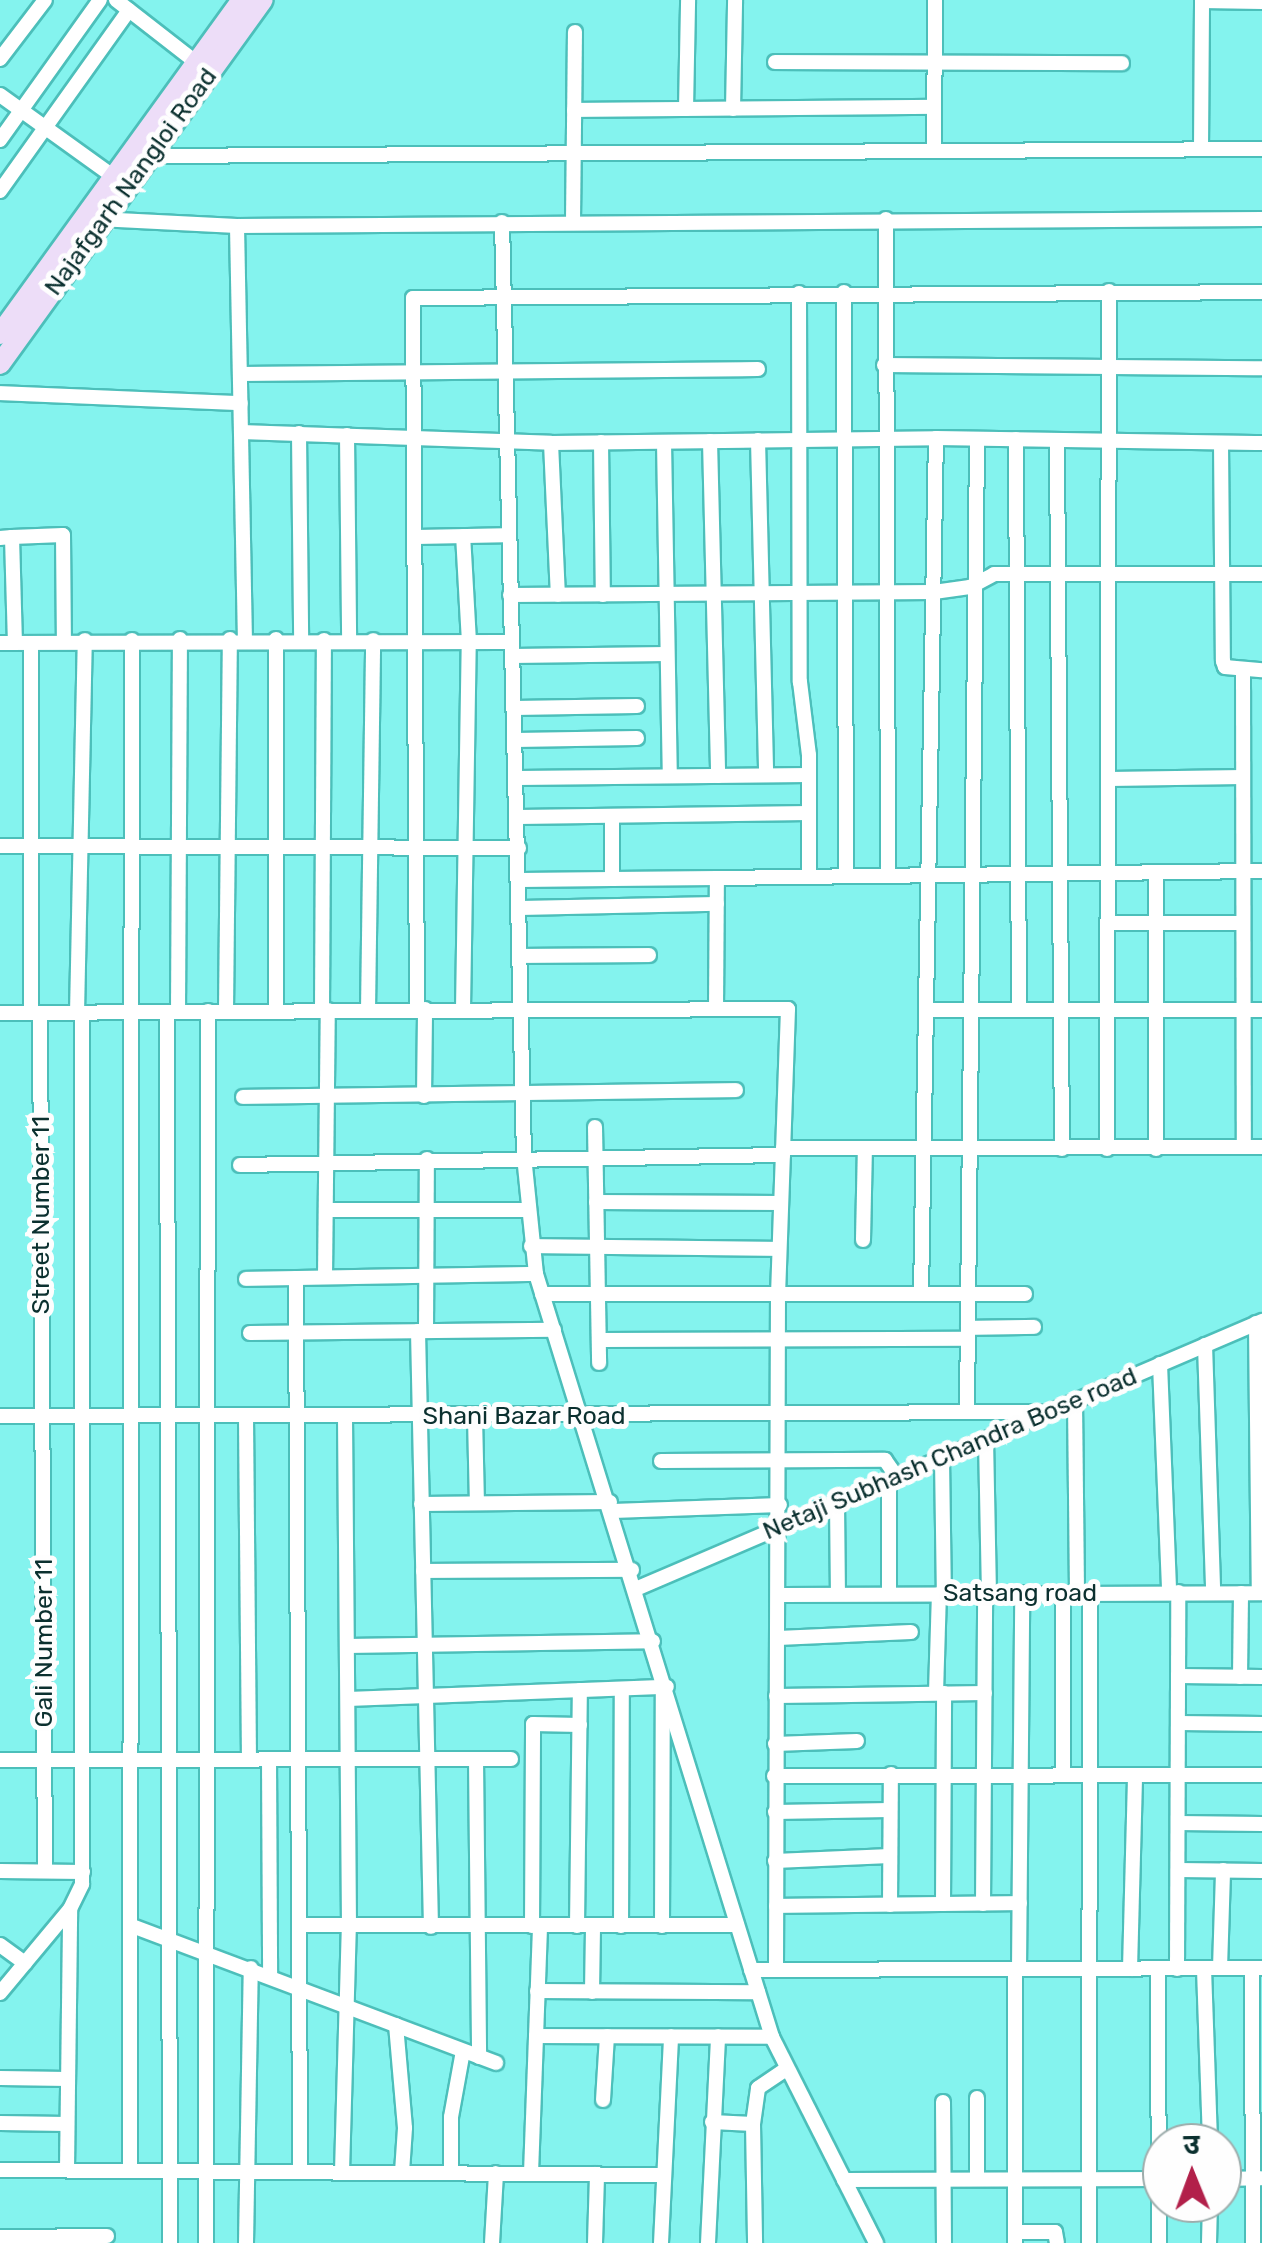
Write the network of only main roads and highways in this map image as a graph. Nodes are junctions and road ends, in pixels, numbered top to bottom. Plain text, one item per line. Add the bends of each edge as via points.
1 (242, 0) edge
2 (263, 0) edge
3 (120, 181) junction
4 (94, 217) junction
5 (0, 334) edge
6 (0, 364) edge

1 - 3 main road
2 - 3 main road, Najafgarh Nangloi Road via 150,156
3 - 4 main road
4 - 5 main road
4 - 6 main road, Najafgarh Nangloi Road

